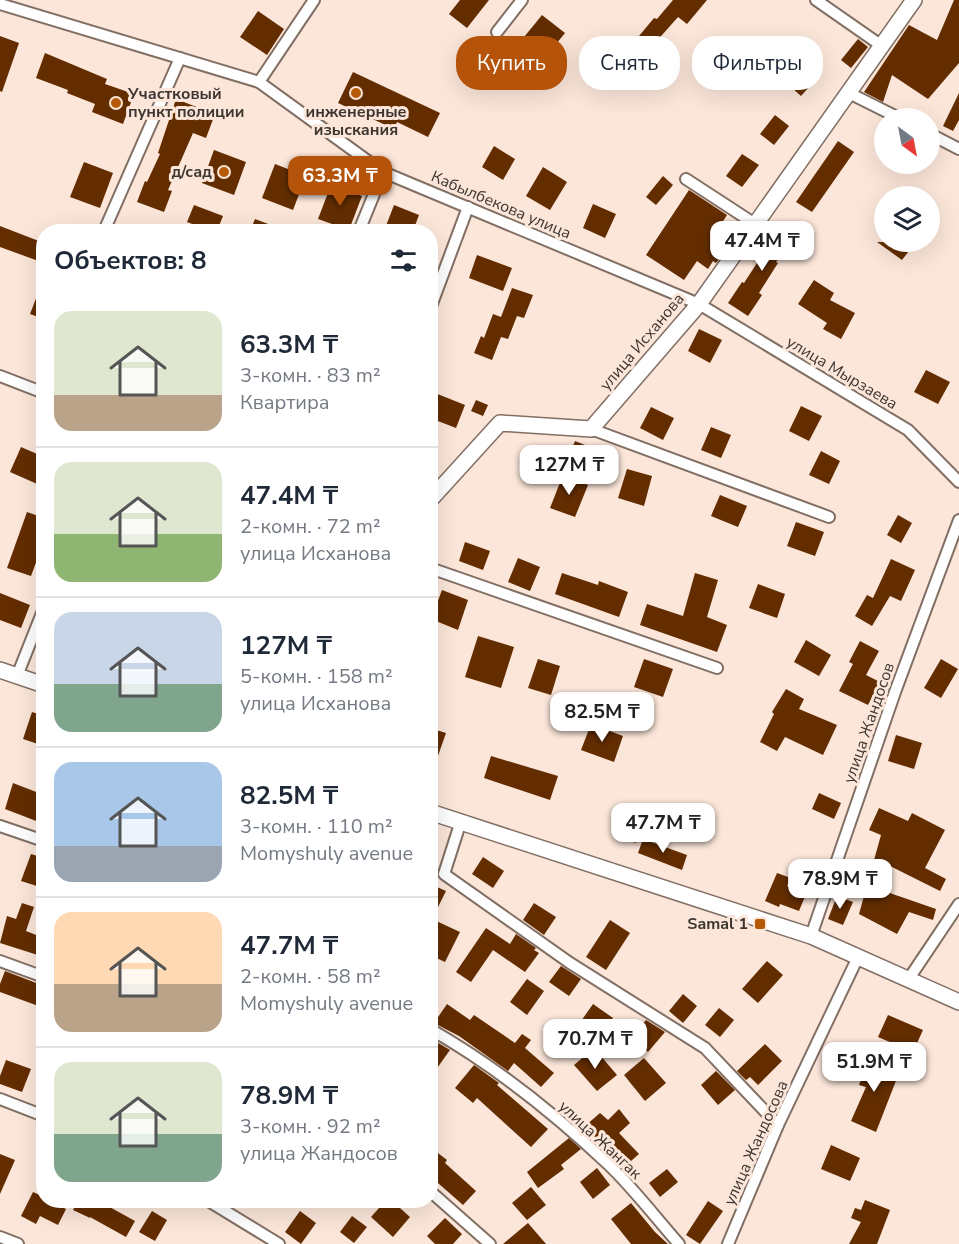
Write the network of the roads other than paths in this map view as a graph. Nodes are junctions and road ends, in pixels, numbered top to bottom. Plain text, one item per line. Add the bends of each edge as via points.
1 (314, 0) edge
2 (522, 0) edge
3 (816, 0) edge
4 (914, 0) edge
5 (0, 4) edge
6 (497, 32) dead end
7 (882, 46) junction
8 (180, 58) junction
9 (259, 82) junction
10 (849, 93) junction
11 (879, 108) edge
12 (940, 139) edge
13 (959, 149) edge
14 (383, 171) junction
15 (686, 179) dead end
16 (468, 207) junction
17 (107, 224) edge
18 (362, 224) edge
19 (755, 224) junction
20 (438, 288) edge
21 (699, 304) junction
22 (0, 376) edge
23 (36, 390) edge
24 (591, 429) junction
25 (959, 482) edge
26 (438, 491) edge
27 (829, 517) dead end
28 (959, 520) edge
29 (438, 571) edge
30 (36, 628) edge
31 (717, 668) dead end
32 (0, 670) edge
33 (17, 676) junction
34 (36, 682) edge
35 (438, 814) edge
36 (461, 821) junction
37 (0, 826) edge
38 (36, 838) edge
39 (959, 904) edge
40 (811, 936) junction
41 (858, 957) junction
42 (0, 961) edge
43 (36, 974) edge
44 (908, 980) junction
45 (959, 1002) edge
46 (438, 1034) edge
47 (0, 1099) edge
48 (36, 1113) edge
49 (778, 1125) junction
50 (438, 1198) edge
51 (220, 1208) edge
52 (0, 1237) edge
53 (18, 1244) edge
54 (279, 1244) edge
55 (490, 1244) edge
56 (679, 1244) edge
57 (728, 1244) edge

1 - 9 street
2 - 6 street
3 - 7 street
4 - 7 main road, улица Исханова
5 - 8 street, Кабылбекова улица
7 - 10 main road, улица Исханова
8 - 9 street, Кабылбекова улица
8 - 17 street
9 - 14 street, Кабылбекова улица
10 - 11 street
10 - 19 main road, улица Исханова
12 - 13 street
14 - 16 street, Кабылбекова улица
14 - 18 street
15 - 19 street
16 - 20 street
16 - 21 street, Кабылбекова улица
19 - 21 main road, улица Исханова
21 - 24 main road, улица Исханова
21 - 25 street, улица Мырзаева via 908,430
22 - 23 street
24 - 26 main road via 500,423
24 - 27 street
28 - 40 street, улица Жандосов
29 - 31 street
30 - 33 street
32 - 33 main road
33 - 34 main road
35 - 36 main road
36 - 40 main road
36 - 49 street via 444,874 570,963 705,1047
37 - 38 street
39 - 44 street
40 - 41 main road
41 - 44 main road
41 - 49 street, улица Жандосова
42 - 43 street
44 - 45 main road
46 - 56 street, улица Жангак via 489,1065 569,1130 610,1166
47 - 48 street
49 - 57 street, улица Жандосова
50 - 55 street
51 - 54 street
52 - 53 street

